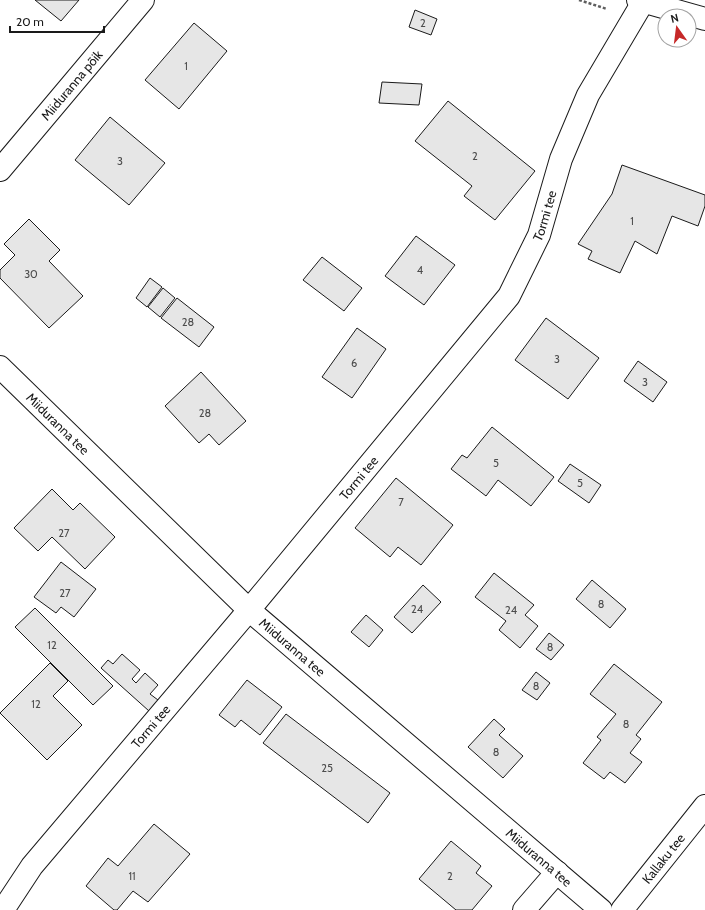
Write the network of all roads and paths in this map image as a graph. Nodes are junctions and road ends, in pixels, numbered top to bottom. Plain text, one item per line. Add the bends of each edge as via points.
1 (143, 0) edge
2 (640, 1) edge
3 (705, 19) edge
4 (0, 170) edge
5 (0, 367) edge
6 (249, 610) junction
7 (705, 806) edge
8 (557, 872) junction
9 (3, 910) edge
10 (524, 910) edge
11 (601, 910) edge
12 (622, 910) edge

1 - 4 street, Miiduranna põik
2 - 3 street
2 - 6 street, Tormi tee via 588,95 561,159 539,235 509,296
5 - 6 street, Miiduranna tee
6 - 8 street, Miiduranna tee
6 - 9 street, Tormi tee via 32,866
7 - 12 street, Kallaku tee
8 - 10 street
8 - 11 street, Miiduranna tee

